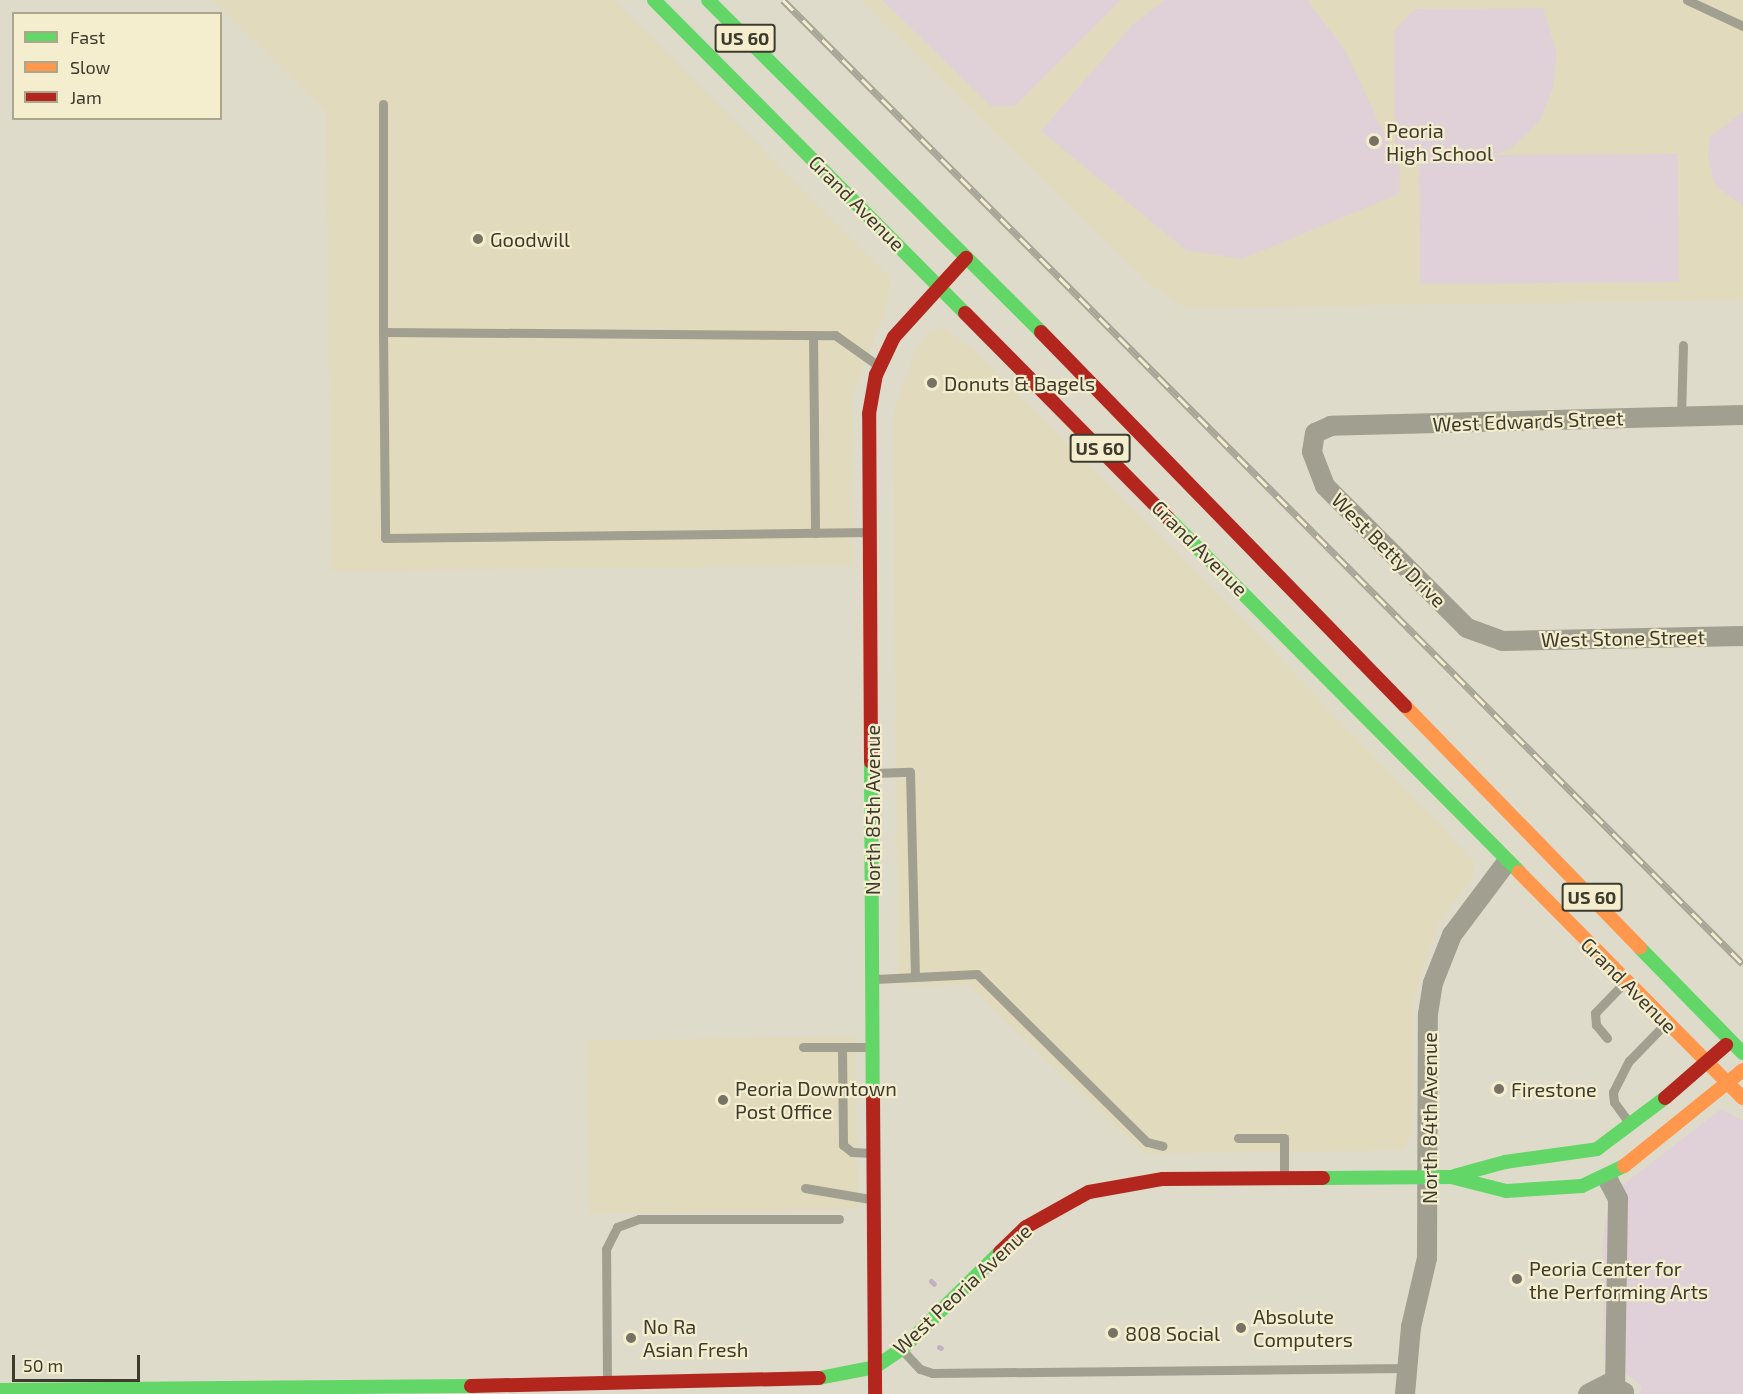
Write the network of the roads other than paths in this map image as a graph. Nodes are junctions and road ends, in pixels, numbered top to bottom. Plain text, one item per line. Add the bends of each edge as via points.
1 (654, 0) edge
2 (708, 0) edge
3 (1687, 0) edge
4 (688, 10) edge
5 (1743, 26) edge
6 (383, 104) dead end
7 (966, 258) junction
8 (939, 286) junction
9 (383, 332) junction
10 (813, 335) junction
11 (1683, 345) dead end
12 (879, 366) junction
13 (1743, 415) edge
14 (1681, 417) junction
15 (1315, 434) joint
16 (871, 532) junction
17 (815, 533) junction
18 (1743, 636) edge
19 (1502, 641) joint
20 (1368, 666) junction
21 (1341, 695) junction
22 (872, 773) junction
23 (1506, 863) junction
24 (915, 977) junction
25 (873, 979) junction
26 (1626, 982) junction
27 (1666, 1022) junction
28 (1743, 1030) edge
29 (1607, 1038) dead end
30 (1731, 1040) junction
31 (803, 1047) dead end
32 (842, 1047) junction
33 (873, 1047) junction
34 (1743, 1053) edge
35 (1706, 1062) junction
36 (1743, 1070) edge
37 (1727, 1082) junction
38 (1743, 1098) edge
39 (1632, 1126) junction
40 (1238, 1138) dead end
41 (1163, 1146) dead end
42 (874, 1153) junction
43 (1451, 1177) junction
44 (1284, 1178) junction
45 (1428, 1178) junction
46 (1606, 1178) junction
47 (804, 1188) dead end
48 (874, 1200) junction
49 (839, 1219) dead end
50 (902, 1348) junction
51 (875, 1367) junction
52 (1405, 1368) junction
53 (607, 1384) junction
54 (0, 1390) edge
55 (464, 1390) edge
56 (1621, 1390) edge
57 (875, 1394) edge
58 (1405, 1394) edge
59 (1588, 1394) edge

1 - 4 main road, Grand Avenue / US 60
2 - 7 main road, Grand Avenue / US 60
3 - 5 lane
4 - 8 main road, Grand Avenue / US 60
6 - 9 lane
7 - 8 main road, North 85th Avenue
7 - 20 main road, Grand Avenue / US 60
8 - 12 main road, North 85th Avenue via 894,337
8 - 21 main road, Grand Avenue / US 60
9 - 10 lane
9 - 17 lane via 385,538
10 - 12 lane via 835,335
10 - 17 lane
11 - 14 lane
12 - 16 main road, North 85th Avenue via 869,414
13 - 14 street, West Edwards Street
14 - 15 street, West Edwards Street via 1331,426
15 - 19 street, West Betty Drive via 1315,469 1325,486 1467,628
16 - 17 lane
16 - 22 main road, North 85th Avenue
18 - 19 street, West Stone Street
20 - 21 main road
20 - 30 main road, Grand Avenue / US 60
21 - 23 main road, Grand Avenue / US 60
22 - 24 lane via 910,772
22 - 25 main road, North 85th Avenue
23 - 26 main road, Grand Avenue / US 60
23 - 45 street, North 84th Avenue via 1452,935 1433,983 1428,1014
24 - 25 lane
24 - 41 lane via 977,974 1147,1142
25 - 33 main road, North 85th Avenue
26 - 27 main road, Grand Avenue / US 60
26 - 29 lane via 1595,1014 1596,1025
27 - 35 main road, Grand Avenue / US 60
27 - 39 lane via 1625,1057 1613,1092 1614,1102
28 - 30 main road, West Peoria Avenue
30 - 34 main road, Grand Avenue / US 60
30 - 35 main road, West Peoria Avenue
31 - 32 lane
32 - 33 lane
32 - 42 lane via 843,1145 852,1152
33 - 42 main road, North 85th Avenue
35 - 37 main road, Grand Avenue / US 60
35 - 39 main road, West Peoria Avenue
36 - 37 main road, West Peoria Avenue
37 - 38 main road, Grand Avenue / US 60
37 - 46 main road, West Peoria Avenue via 1636,1161
39 - 43 main road, West Peoria Avenue via 1597,1149 1572,1156 1505,1162
40 - 44 lane via 1284,1138
42 - 48 main road, North 85th Avenue
43 - 45 main road, West Peoria Avenue
43 - 46 main road, West Peoria Avenue via 1506,1191 1561,1190
44 - 45 main road, West Peoria Avenue
44 - 50 main road, West Peoria Avenue via 1136,1180 1065,1201 1026,1227
45 - 52 street, North 84th Avenue via 1427,1258
46 - 56 street via 1618,1199
47 - 48 lane
48 - 51 main road, North 85th Avenue
49 - 53 lane via 639,1219 617,1227 606,1249
50 - 51 main road, West Peoria Avenue
50 - 52 lane via 920,1369 932,1373
51 - 53 main road, West Peoria Avenue via 794,1382
51 - 57 main road, North 85th Avenue
52 - 58 street, North 84th Avenue
53 - 55 main road, West Peoria Avenue
54 - 55 main road, West Peoria Avenue
56 - 59 street via 1600,1385

